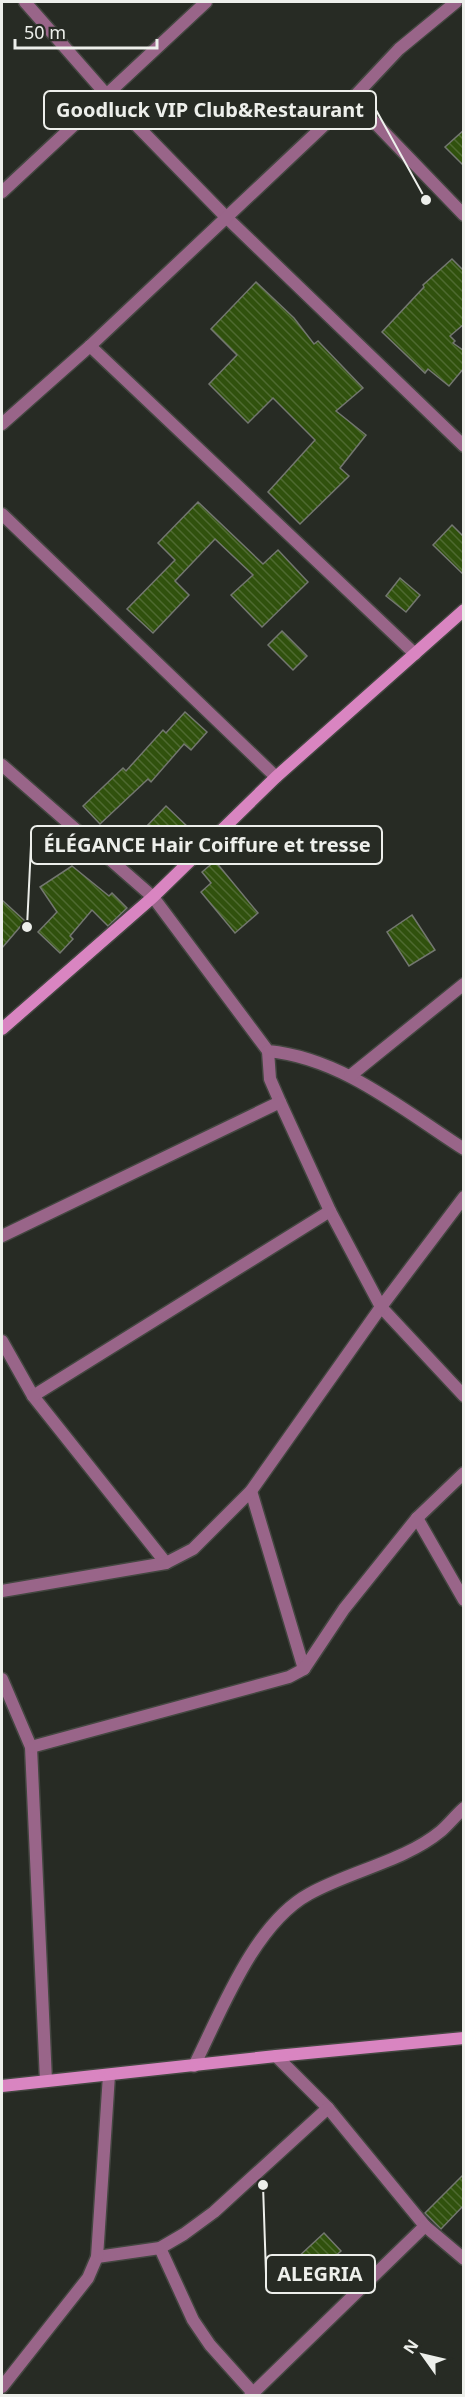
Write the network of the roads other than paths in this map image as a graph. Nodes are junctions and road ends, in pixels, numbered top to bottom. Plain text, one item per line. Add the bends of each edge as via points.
1 (26, 2) edge
2 (206, 2) edge
3 (456, 2) edge
4 (105, 93) junction
5 (352, 99) junction
6 (2, 192) edge
7 (464, 215) edge
8 (226, 217) junction
9 (90, 346) junction
10 (2, 424) edge
11 (464, 446) edge
12 (2, 514) edge
13 (464, 610) edge
14 (415, 654) junction
15 (2, 765) edge
16 (276, 777) junction
17 (153, 897) junction
18 (464, 984) edge
19 (3, 1024) edge
20 (268, 1051) junction
21 (350, 1076) junction
22 (280, 1102) junction
23 (464, 1149) edge
24 (464, 1197) edge
25 (330, 1211) junction
26 (2, 1236) edge
27 (381, 1307) junction
28 (2, 1341) edge
29 (33, 1396) junction
30 (464, 1396) edge
31 (464, 1473) edge
32 (251, 1491) junction
33 (417, 1518) junction
34 (166, 1563) junction
35 (2, 1591) edge
36 (464, 1600) edge
37 (304, 1669) junction
38 (2, 1679) edge
39 (31, 1747) junction
40 (464, 1808) edge
41 (464, 2038) edge
42 (276, 2056) junction
43 (194, 2066) junction
44 (109, 2074) junction
45 (46, 2081) junction
46 (2, 2086) edge
47 (328, 2108) junction
48 (425, 2226) junction
49 (160, 2248) junction
50 (97, 2257) junction
51 (464, 2259) edge
52 (2, 2389) edge
53 (252, 2394) edge
54 (9, 2396) edge

1 - 4 street
2 - 4 street
3 - 5 street via 399,49
4 - 6 street
4 - 8 street
5 - 7 street
5 - 8 street
8 - 9 street
8 - 11 street
9 - 10 street
9 - 14 street
12 - 16 street
13 - 14 main road
14 - 16 main road
15 - 17 street
16 - 17 main road
17 - 19 main road
17 - 20 street
18 - 21 street
20 - 21 street via 292,1053
20 - 22 street via 270,1079
21 - 23 street
22 - 25 street
22 - 26 street
24 - 27 street
25 - 27 street
25 - 29 street
27 - 30 street
27 - 32 street
28 - 29 street
29 - 34 street
31 - 33 street
32 - 34 street via 193,1548
32 - 37 street
33 - 36 street
33 - 37 street via 344,1609
34 - 35 street
37 - 39 street via 289,1677
38 - 39 street
39 - 45 street
40 - 43 street via 440,1832 307,1894 276,1920 252,1950
41 - 42 main road
42 - 43 main road
42 - 47 street
43 - 44 main road
44 - 45 main road
44 - 50 street
45 - 46 main road
47 - 48 street
47 - 49 street via 214,2212
48 - 51 street
48 - 53 street
49 - 50 street
49 - 53 street via 193,2320
50 - 52 street via 88,2277
52 - 54 street

